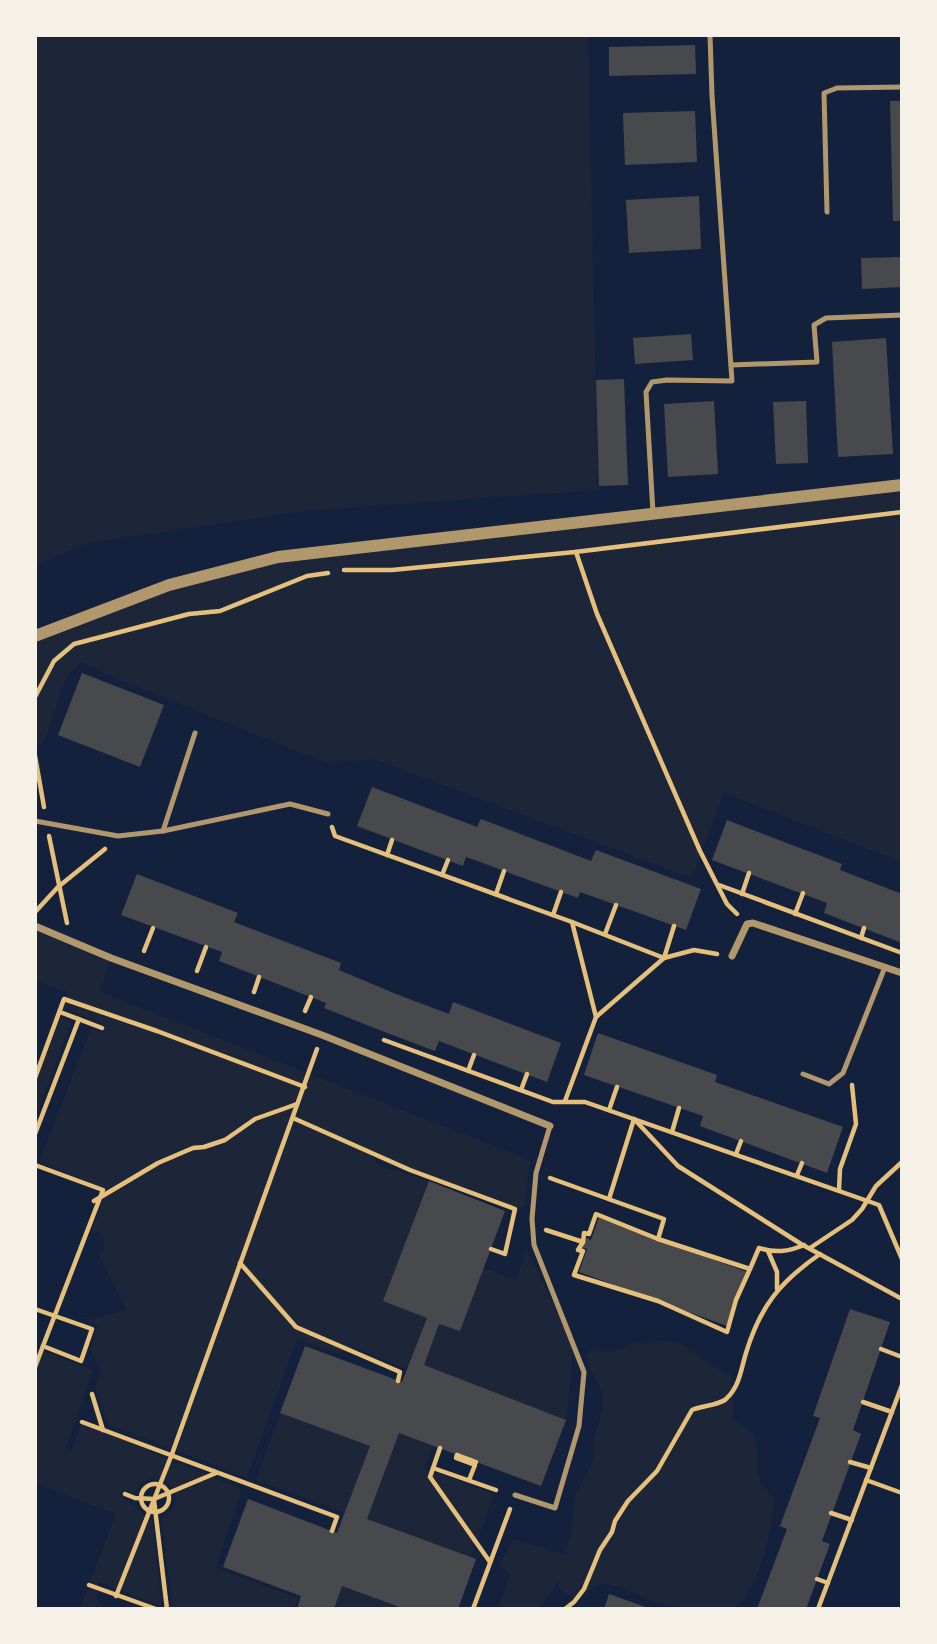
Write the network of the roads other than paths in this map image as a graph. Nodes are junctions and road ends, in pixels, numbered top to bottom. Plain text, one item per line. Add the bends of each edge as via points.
1 (710, 35) edge
2 (902, 87) edge
3 (827, 212) dead end
4 (902, 315) edge
5 (731, 365) junction
6 (902, 485) edge
7 (653, 513) junction
8 (35, 636) edge
9 (195, 733) dead end
10 (328, 814) road end
11 (35, 821) edge
12 (163, 831) junction
13 (35, 926) edge
14 (732, 956) road end
15 (885, 968) junction
16 (902, 973) edge
17 (803, 1074) dead end
18 (550, 1126) joint
19 (515, 1495) road end

1 - 5 lane
2 - 3 lane via 837,88 824,93
4 - 5 lane via 826,318 814,325 817,362
5 - 7 lane via 732,381 652,382 646,392
6 - 7 street
7 - 8 street via 278,557 169,585
9 - 12 lane
10 - 12 lane via 290,804
11 - 12 lane via 118,836
13 - 18 street
14 - 15 street via 747,924 753,923
15 - 16 street
15 - 17 lane via 844,1073 829,1084
18 - 19 lane via 536,1173 534,1245 584,1372 582,1401 555,1508

